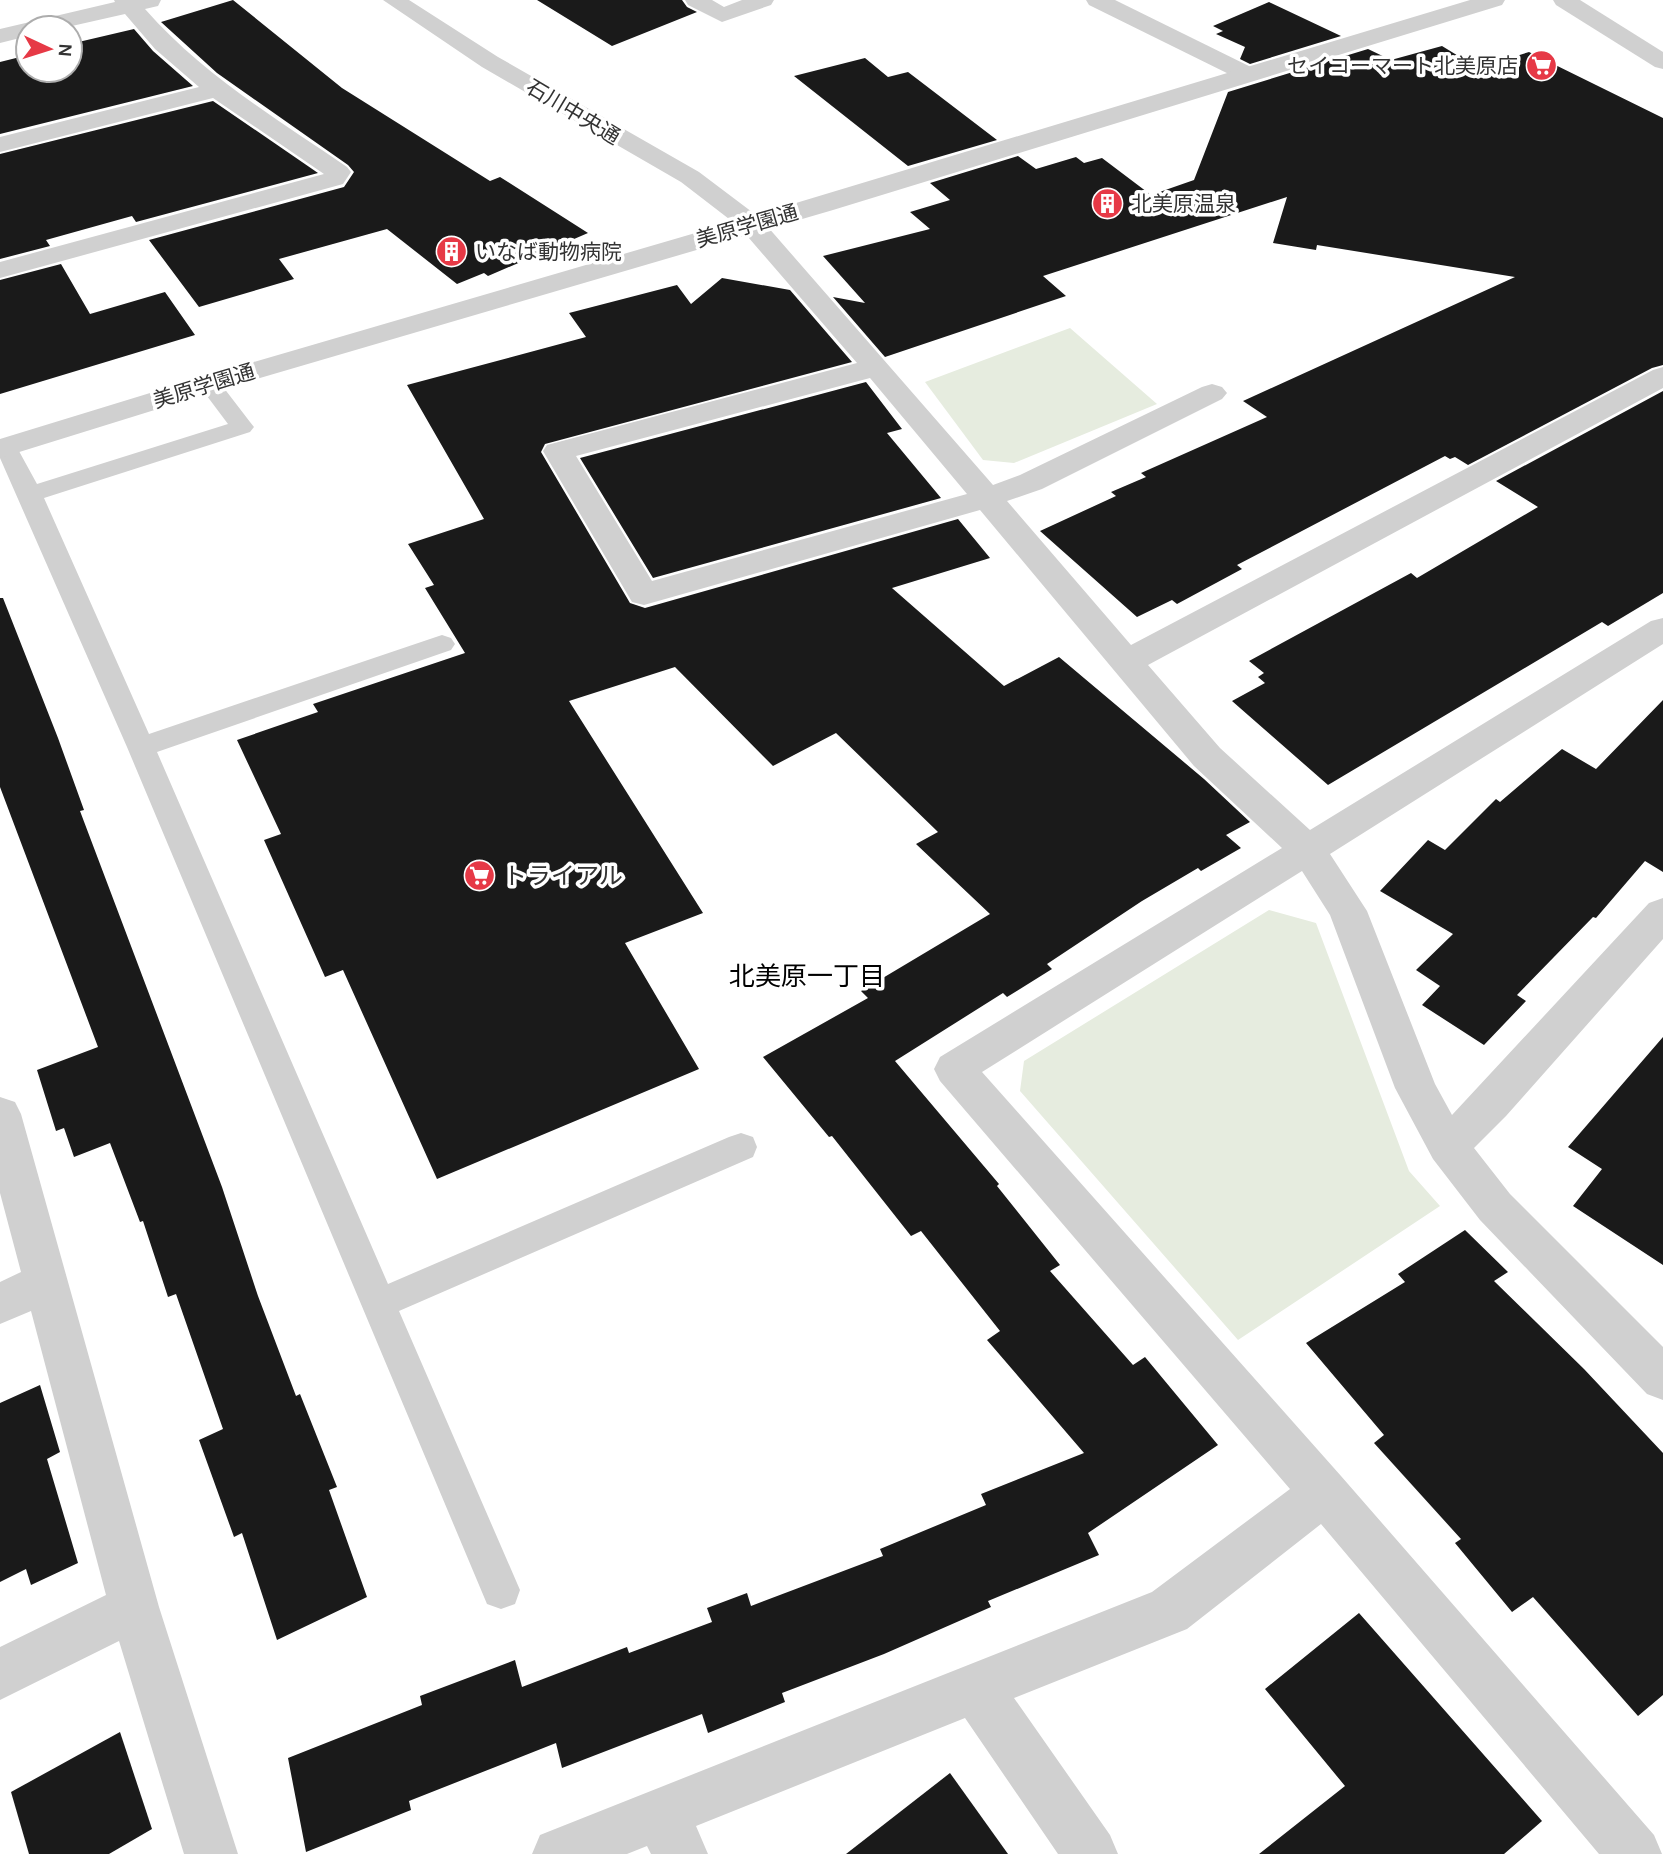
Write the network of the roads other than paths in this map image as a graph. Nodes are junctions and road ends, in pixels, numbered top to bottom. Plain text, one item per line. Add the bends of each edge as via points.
1 (153, 0) edge
2 (394, 0) edge
3 (696, 0) edge
4 (764, 0) edge
5 (1097, 0) edge
6 (1494, 0) edge
7 (1564, 0) edge
8 (127, 3) edge
9 (84, 15) edge
10 (1663, 61) edge
11 (1249, 75) junction
12 (217, 90) junction
13 (0, 145) edge
14 (751, 224) junction
15 (0, 270) edge
16 (876, 367) junction
17 (1663, 376) edge
18 (209, 384) junction
19 (1212, 393) dead end
20 (3, 448) edge
21 (30, 494) junction
22 (987, 498) junction
23 (1663, 629) edge
24 (442, 643) dead end
25 (1128, 661) junction
26 (141, 747) junction
27 (1308, 850) junction
28 (1663, 913) edge
29 (0, 1114) edge
30 (1448, 1146) junction
31 (741, 1147) dead end
32 (44, 1283) junction
33 (0, 1304) edge
34 (378, 1304) junction
35 (1663, 1378) edge
36 (1324, 1492) junction
37 (501, 1590) dead end
38 (134, 1607) junction
39 (0, 1674) edge
40 (976, 1689) junction
41 (670, 1834) edge
42 (211, 1854) edge
43 (559, 1854) edge
44 (1091, 1854) edge
45 (1635, 1854) edge

1 - 8 street
2 - 14 street, 石川中央通 via 501,69 690,177
3 - 4 street via 722,15
5 - 11 street
6 - 11 street, 美原学園通
7 - 10 street
8 - 9 street
8 - 12 street via 163,44
11 - 14 street, 美原学園通
12 - 13 street
12 - 15 street via 338,172 334,179
14 - 16 street, 石川中央通
14 - 18 street, 美原学園通
16 - 22 street, 石川中央通
16 - 22 street via 558,451 644,594
17 - 25 street
18 - 20 street, 美原学園通
18 - 21 lane via 242,427
19 - 22 street via 1031,482
20 - 21 lane
21 - 26 lane
22 - 25 street, 石川中央通
23 - 27 street
24 - 26 lane
25 - 27 street, 石川中央通 via 1207,757
26 - 34 lane
27 - 30 street, 石川中央通 via 1348,911 1416,1088
27 - 36 street via 954,1069
28 - 30 street
29 - 32 street
30 - 35 street, 石川中央通 via 1495,1207
31 - 34 lane
32 - 33 street
32 - 38 street
34 - 37 lane
36 - 40 street via 1169,1611
36 - 45 street
38 - 39 street
38 - 42 street
40 - 41 street
40 - 44 street
41 - 43 street

